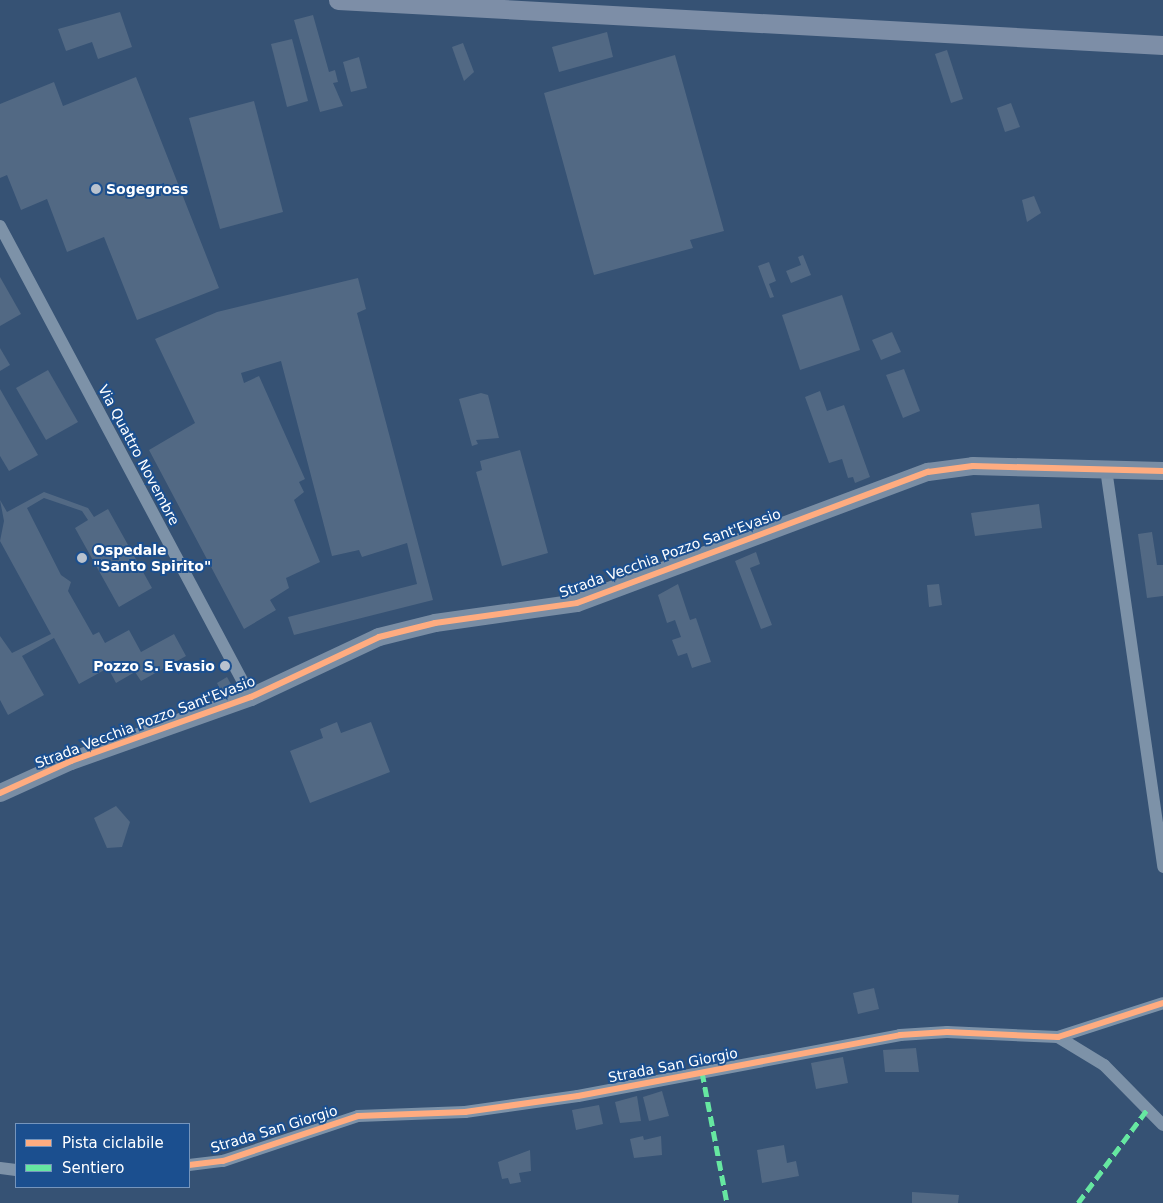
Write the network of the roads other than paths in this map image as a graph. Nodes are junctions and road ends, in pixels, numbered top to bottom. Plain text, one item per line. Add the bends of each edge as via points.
1 (338, 0) edge
2 (1163, 45) edge
3 (0, 226) edge
4 (1106, 469) junction
5 (1163, 471) edge
6 (251, 697) junction
7 (0, 794) edge
8 (1163, 866) edge
9 (1159, 1005) edge
10 (1058, 1037) junction
11 (1163, 1124) edge
12 (190, 1165) edge
13 (0, 1168) edge
14 (15, 1170) edge

1 - 2 main road
3 - 6 street, Via Quattro Novembre
4 - 5 street, Strada Vecchia Pozzo Sant'Evasio
4 - 6 street, Strada Vecchia Pozzo Sant'Evasio via 974,466 928,472 577,603 434,623 379,637
4 - 8 street
6 - 7 street, Strada Vecchia Pozzo Sant'Evasio via 71,761
9 - 10 street, Strada San Giorgio
10 - 11 street via 1104,1065
10 - 12 street, Strada San Giorgio via 947,1032 900,1034 578,1096 465,1112 358,1116 224,1162
13 - 14 street

